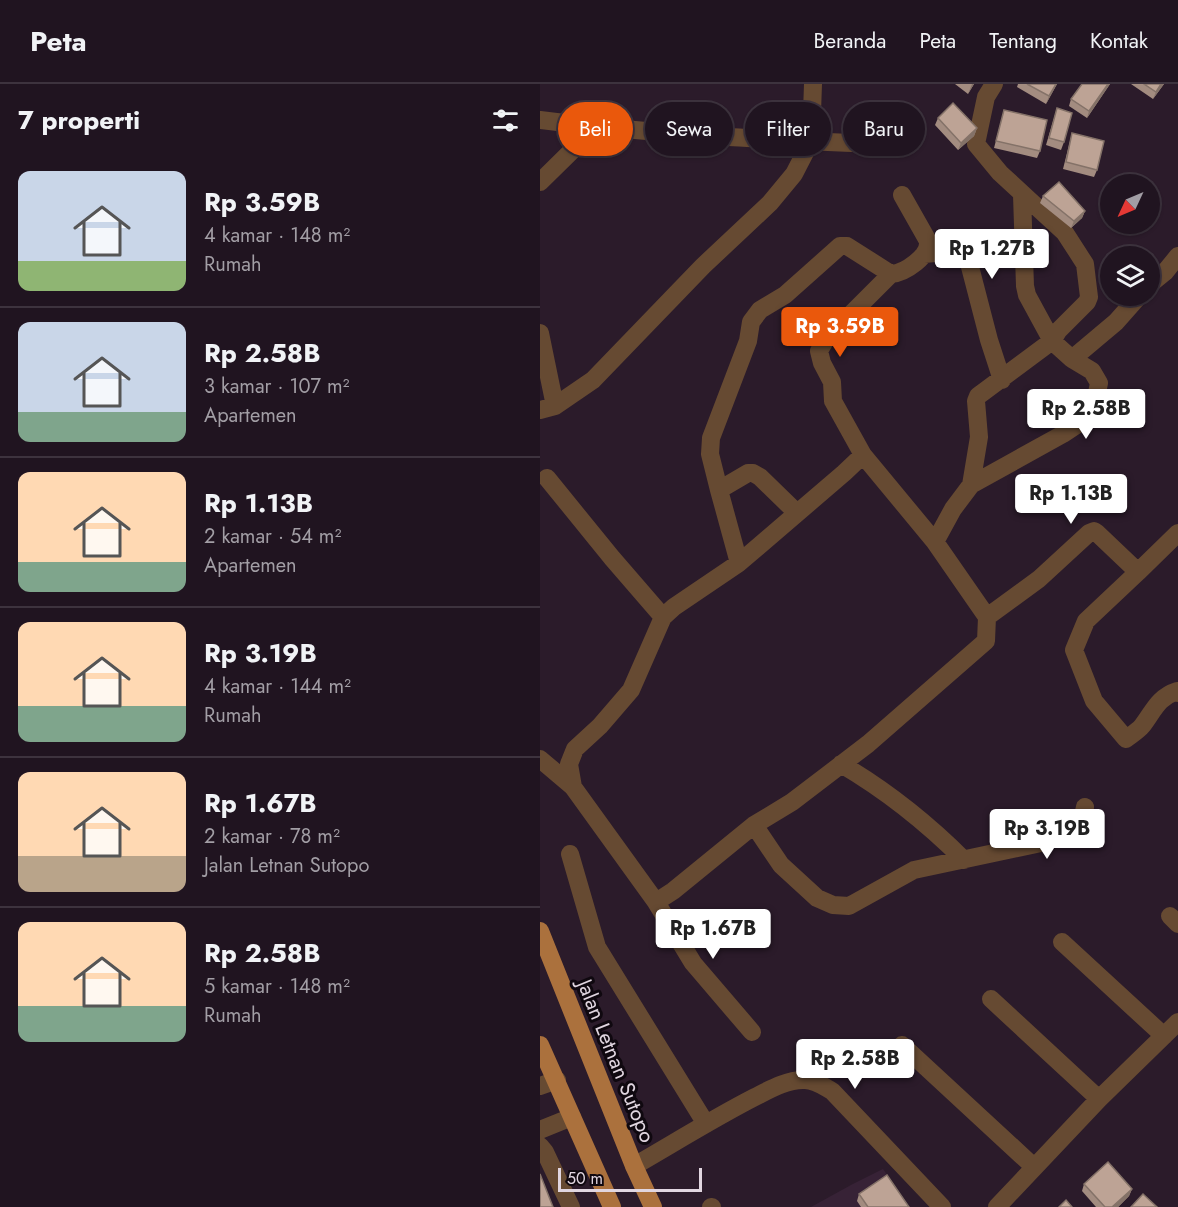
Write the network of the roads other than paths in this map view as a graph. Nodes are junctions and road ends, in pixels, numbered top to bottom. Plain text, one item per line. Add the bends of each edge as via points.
1 (813, 84) edge
2 (994, 84) edge
3 (812, 102) edge
4 (540, 120) edge
5 (558, 122) edge
6 (633, 129) edge
7 (745, 137) edge
8 (566, 156) edge
9 (803, 156) edge
10 (540, 182) edge
11 (902, 195) dead end
12 (1022, 195) junction
13 (924, 254) junction
14 (1178, 256) edge
15 (891, 274) junction
16 (1160, 276) edge
17 (1130, 306) edge
18 (540, 333) edge
19 (1052, 341) junction
20 (1072, 359) junction
21 (1002, 380) junction
22 (547, 408) edge
23 (863, 455) junction
24 (547, 478) dead end
25 (971, 485) junction
26 (719, 490) junction
27 (797, 513) junction
28 (1178, 533) edge
29 (935, 542) junction
30 (739, 563) junction
31 (1138, 572) junction
32 (663, 617) junction
33 (987, 617) junction
34 (1178, 693) edge
35 (540, 759) edge
36 (841, 764) junction
37 (573, 787) junction
38 (1085, 807) dead end
39 (754, 825) junction
40 (570, 854) dead end
41 (964, 860) junction
42 (656, 902) junction
43 (540, 931) edge
44 (1062, 942) dead end
45 (991, 999) dead end
46 (1178, 1022) edge
47 (752, 1032) dead end
48 (1164, 1036) junction
49 (540, 1045) edge
50 (902, 1045) dead end
51 (548, 1083) edge
52 (1099, 1099) junction
53 (572, 1117) junction
54 (706, 1124) junction
55 (540, 1130) edge
56 (540, 1146) edge
57 (634, 1166) junction
58 (1034, 1167) junction
59 (571, 1207) edge
60 (612, 1207) edge
61 (653, 1207) edge
62 (942, 1207) edge
63 (997, 1207) edge

1 - 3 street
2 - 12 street via 986,97 976,144
4 - 5 street
6 - 7 street
8 - 10 street
9 - 22 street via 770,203 593,380
11 - 13 street via 928,241
12 - 19 street via 1025,286
12 - 19 street via 1065,233 1085,264 1087,302
13 - 15 street via 898,274
13 - 21 street via 960,253 969,263
14 - 16 street
15 - 23 street via 826,339 819,351 832,382 833,401
15 - 26 street via 847,246 840,246 784,295 760,310 751,322 748,341 711,438 710,454
17 - 20 street
18 - 22 street
19 - 20 street
19 - 21 street
20 - 25 street via 1092,371 1099,383 1095,403 1084,420
21 - 25 street via 976,401 979,437
23 - 27 street
23 - 29 street
24 - 32 street
25 - 29 street
26 - 27 street via 753,473
26 - 30 street
27 - 30 street
28 - 31 street
29 - 33 street
30 - 32 street
31 - 33 street via 1094,531
31 - 34 street via 1086,621 1074,650 1094,701 1126,739 1141,728 1166,694
32 - 37 street via 631,690 571,756
33 - 36 street via 986,641
35 - 37 street
36 - 39 street
36 - 41 street via 906,807
37 - 42 street
38 - 41 street via 1082,820 1072,831 1041,843
39 - 41 street via 781,865 816,898 833,905 849,906 914,870
39 - 42 street
40 - 54 street via 597,947
42 - 47 street via 693,963
43 - 57 main road, Jalan Letnan Sutopo
44 - 48 street
45 - 52 street
46 - 48 street
48 - 52 street
49 - 51 main road
50 - 58 street
51 - 53 main road
52 - 58 street
53 - 55 street
53 - 60 main road
54 - 57 street
54 - 62 street via 772,1089 796,1080 814,1081 832,1091
56 - 59 street
57 - 61 main road, Jalan Letnan Sutopo
58 - 63 street

